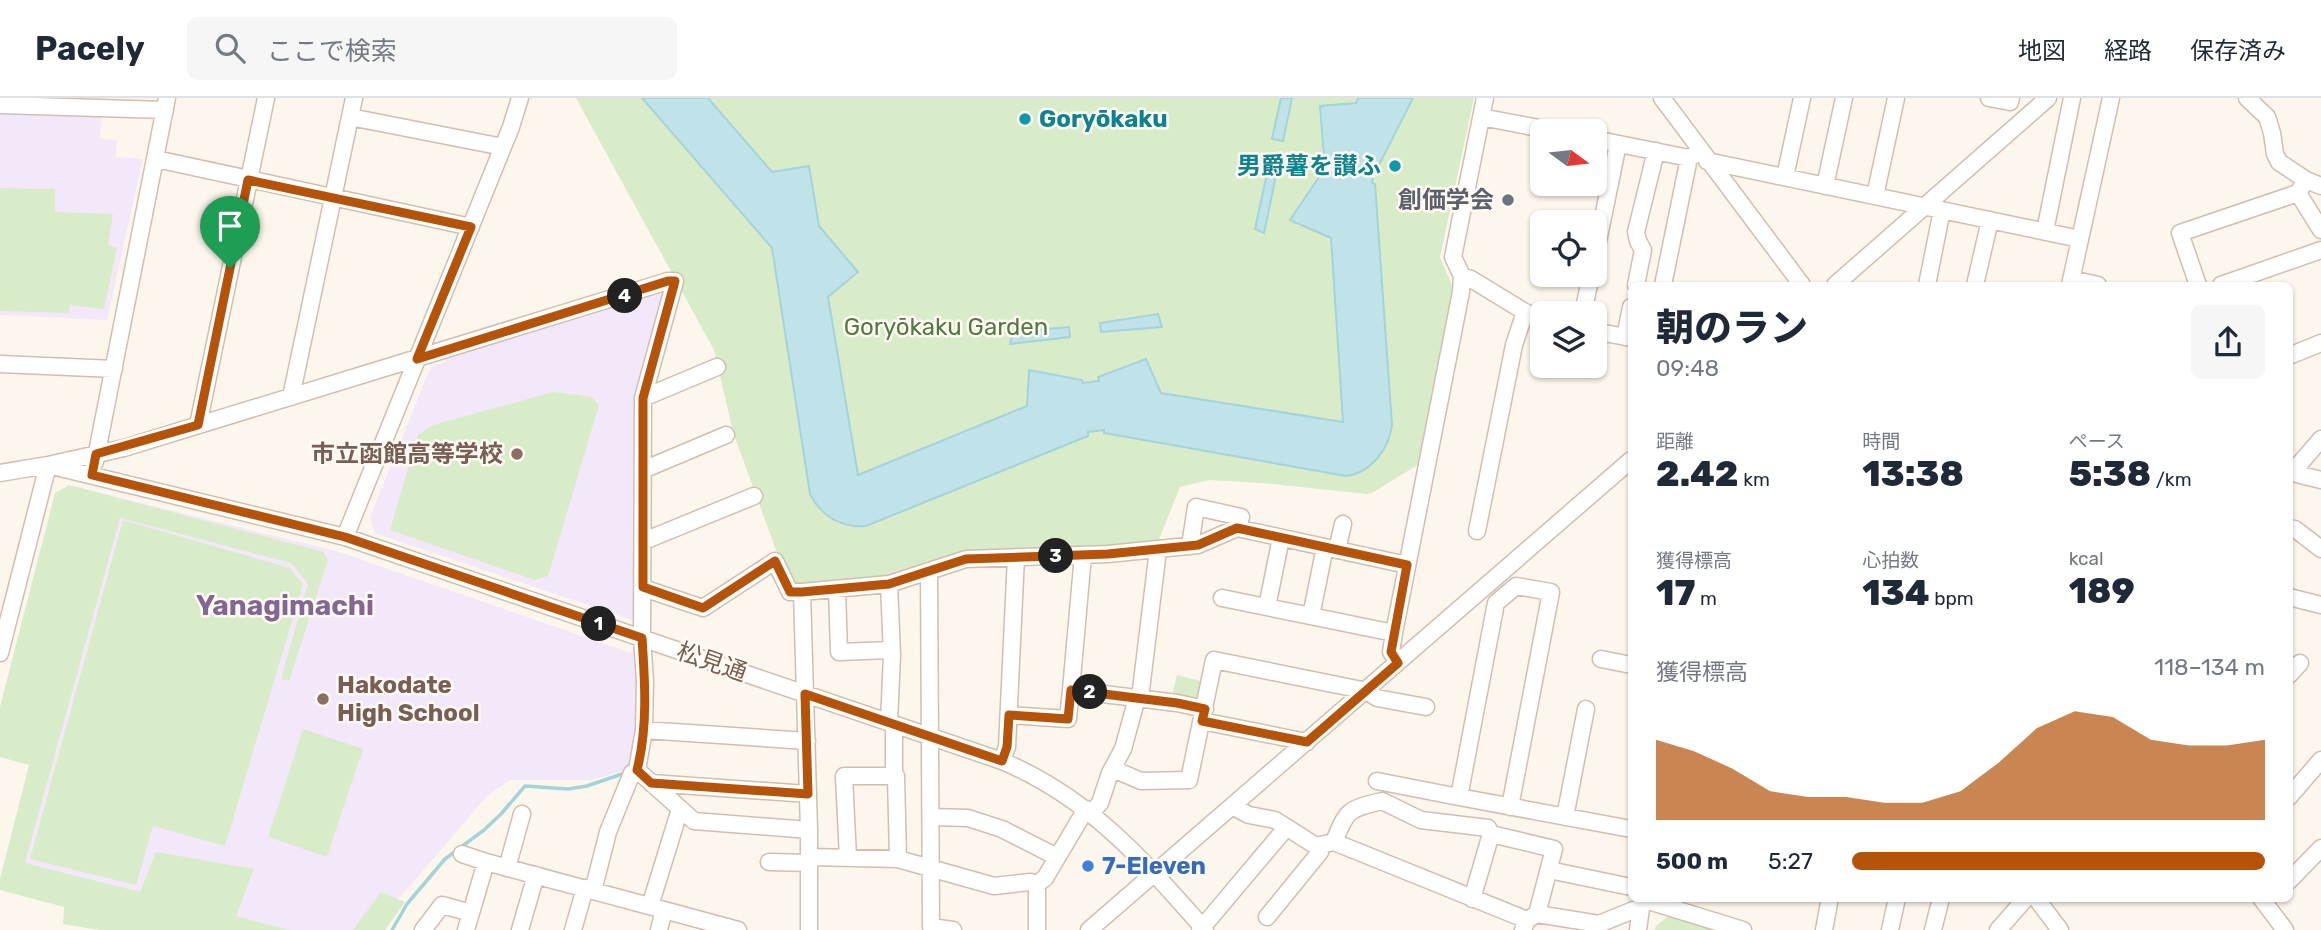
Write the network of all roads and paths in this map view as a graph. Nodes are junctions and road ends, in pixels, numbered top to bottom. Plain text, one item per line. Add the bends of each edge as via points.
1 (265, 98) edge
2 (354, 98) edge
3 (520, 98) edge
4 (1485, 98) edge
5 (1802, 98) edge
6 (1844, 98) edge
7 (1896, 98) edge
8 (1989, 98) edge
9 (2011, 98) edge
10 (2048, 98) edge
11 (2072, 98) edge
12 (2111, 98) edge
13 (2247, 98) edge
14 (1667, 101) edge
15 (69, 102) edge
16 (166, 104) edge
17 (0, 105) edge
18 (350, 117) junction
19 (1481, 117) junction
20 (1530, 126) edge
21 (1607, 142) edge
22 (1618, 144) junction
23 (503, 147) junction
24 (1656, 151) junction
25 (1699, 157) junction
26 (156, 159) junction
27 (1786, 177) junction
28 (248, 180) junction
29 (1825, 186) junction
30 (2308, 186) edge
31 (1875, 196) junction
32 (333, 197) junction
33 (1924, 206) junction
34 (1604, 210) edge
35 (1942, 210) junction
36 (1990, 219) junction
37 (471, 227) junction
38 (2321, 230) edge
39 (2045, 231) junction
40 (2080, 239) junction
41 (2321, 250) edge
42 (1462, 276) junction
43 (2259, 279) edge
44 (1637, 282) edge
45 (1664, 282) edge
46 (1800, 282) edge
47 (1838, 282) edge
48 (1928, 282) edge
49 (1976, 282) edge
50 (2070, 282) edge
51 (2197, 282) edge
52 (2240, 282) edge
53 (1525, 312) junction
54 (1530, 314) edge
55 (1607, 334) edge
56 (1628, 338) edge
57 (2321, 343) edge
58 (2293, 354) edge
59 (417, 359) junction
60 (0, 364) edge
61 (717, 367) dead end
62 (114, 369) junction
63 (291, 397) junction
64 (643, 398) junction
65 (198, 425) junction
66 (726, 435) dead end
67 (2321, 439) edge
68 (96, 454) junction
69 (1628, 463) edge
70 (48, 465) junction
71 (2293, 469) edge
72 (643, 470) junction
73 (2293, 470) edge
74 (0, 473) edge
75 (92, 475) junction
76 (2321, 480) edge
77 (754, 496) dead end
78 (1343, 524) dead end
79 (1238, 528) junction
80 (2293, 529) edge
81 (1477, 531) dead end
82 (345, 537) junction
83 (1282, 538) junction
84 (644, 541) junction
85 (1190, 546) junction
86 (1331, 548) junction
87 (2321, 549) edge
88 (1158, 550) junction
89 (1083, 555) junction
90 (1016, 557) junction
91 (1407, 565) junction
92 (929, 571) junction
93 (1495, 579) junction
94 (889, 584) junction
95 (643, 587) junction
96 (837, 589) junction
97 (802, 592) junction
98 (1507, 593) junction
99 (1222, 598) dead end
100 (2293, 598) edge
101 (2321, 605) edge
102 (1266, 607) junction
103 (1311, 615) junction
104 (1394, 633) junction
105 (642, 638) junction
106 (890, 650) junction
107 (0, 653) edge
108 (1601, 659) dead end
109 (1398, 663) junction
110 (1628, 664) edge
111 (1071, 690) junction
112 (1367, 691) junction
113 (805, 694) junction
114 (1138, 698) junction
115 (1426, 707) dead end
116 (1586, 709) dead end
117 (1009, 715) junction
118 (1203, 715) junction
119 (891, 723) junction
120 (644, 730) junction
121 (931, 737) junction
122 (807, 741) junction
123 (1307, 742) junction
124 (2321, 760) edge
125 (1002, 761) junction
126 (1113, 769) junction
127 (637, 770) junction
128 (894, 776) junction
129 (1377, 781) dead end
130 (651, 783) junction
131 (2293, 792) edge
132 (808, 794) junction
133 (1459, 797) junction
134 (1232, 806) junction
135 (1510, 807) junction
136 (680, 809) junction
137 (1089, 811) junction
138 (522, 814) dead end
139 (931, 817) junction
140 (1565, 817) junction
141 (1286, 828) junction
142 (1628, 828) edge
143 (809, 830) junction
144 (1491, 834) junction
145 (1328, 844) junction
146 (2321, 848) edge
147 (463, 854) dead end
148 (1057, 857) junction
149 (848, 858) junction
150 (898, 859) junction
151 (810, 860) junction
152 (486, 862) junction
153 (769, 862) dead end
154 (508, 868) junction
155 (929, 868) junction
156 (1549, 870) junction
157 (1153, 874) junction
158 (536, 875) junction
159 (2293, 877) edge
160 (1037, 884) junction
161 (1628, 886) edge
162 (589, 890) junction
163 (1472, 899) junction
164 (1640, 902) edge
165 (1642, 902) edge
166 (1645, 902) edge
167 (1829, 902) edge
168 (1896, 902) edge
169 (1940, 902) edge
170 (2022, 902) edge
171 (2039, 902) edge
172 (2268, 902) edge
173 (657, 908) junction
174 (471, 913) junction
175 (1267, 917) dead end
176 (1529, 921) edge
177 (1202, 929) edge
178 (424, 930) edge
179 (466, 930) edge
180 (520, 930) edge
181 (573, 930) edge
182 (659, 930) edge
183 (738, 930) edge
184 (809, 930) edge
185 (953, 930) edge
186 (1037, 930) edge
187 (1089, 930) edge
188 (1639, 930) edge
189 (1743, 930) edge
190 (1824, 930) edge
191 (1890, 930) edge
192 (1933, 930) edge
193 (1998, 930) edge
194 (2060, 930) edge
195 (2285, 930) edge

1 - 28 street
2 - 18 street
3 - 23 street
4 - 19 street
5 - 27 street
6 - 29 street
7 - 31 street
8 - 9 street via 2010,102
10 - 33 street
11 - 39 street
12 - 40 street
13 - 30 street via 2267,117 2279,162
14 - 25 street
15 - 16 street
15 - 17 street
16 - 26 street
18 - 23 street
18 - 32 street
19 - 20 street
19 - 42 street via 1453,257
21 - 22 street
22 - 24 street
22 - 34 street
23 - 37 street
24 - 25 street
24 - 44 street via 1636,232 1643,250
25 - 27 street
25 - 45 street
25 - 46 street
26 - 28 street
26 - 62 street
27 - 29 street
28 - 32 street
28 - 65 street
29 - 31 street
30 - 38 street
30 - 51 street via 2179,233
31 - 33 street
32 - 37 street
32 - 63 street
33 - 35 street
33 - 47 street
35 - 36 street
35 - 48 street
36 - 39 street
36 - 49 street
37 - 59 street
39 - 40 street
40 - 50 street
41 - 43 street
42 - 53 street
42 - 91 street
43 - 52 street
53 - 54 street
53 - 81 street via 1514,345
55 - 56 street
57 - 58 street
59 - 63 street
59 - 64 street via 675,281
59 - 82 street
60 - 62 street
61 - 64 street
62 - 68 street
63 - 65 street
64 - 72 street
65 - 68 street
66 - 72 street
67 - 71 street
68 - 70 street
68 - 75 street
69 - 93 street
70 - 74 street, 松見通
70 - 75 street, 松見通
70 - 107 street
72 - 84 street
73 - 76 street
75 - 82 street, 松見通
77 - 84 street
78 - 86 street
79 - 83 street
79 - 85 street
79 - 85 street via 1241,517 1196,507
80 - 87 street
82 - 105 street, 松見通
83 - 86 street
83 - 102 street
84 - 95 street
85 - 88 street
86 - 91 street
86 - 103 street
88 - 89 street
88 - 114 street
89 - 90 street
89 - 111 street
90 - 92 street via 966,559
90 - 117 street
91 - 104 street
92 - 94 street
92 - 121 street
93 - 98 street
93 - 109 street
94 - 96 street
94 - 106 street
95 - 97 street via 703,608 775,561 790,592
95 - 105 street
96 - 97 street
96 - 106 street via 839,652
97 - 113 street
98 - 133 street via 1496,603
98 - 135 street via 1517,586 1551,592
99 - 102 street
100 - 101 street
102 - 103 street
103 - 104 street
104 - 109 street via 1391,652
105 - 113 street, 松見通
105 - 120 street
106 - 119 street
108 - 110 street
109 - 112 street
111 - 114 street
111 - 117 street via 1068,719
112 - 115 street via 1377,698
112 - 118 street via 1214,660
112 - 123 street
113 - 119 street, 松見通
113 - 122 street
114 - 118 street
114 - 126 street
116 - 140 street
117 - 125 street
118 - 123 street
118 - 126 street via 1189,779 1142,781
119 - 121 street, 松見通
119 - 128 street
120 - 122 street
120 - 127 street
121 - 125 street, 松見通
121 - 139 street
122 - 132 street
123 - 134 street
124 - 131 street
125 - 137 street, 松見通 via 1034,774
126 - 137 street via 1100,803
127 - 130 street
127 - 162 street via 608,832
128 - 149 street via 844,776
128 - 150 street
129 - 133 street
130 - 132 street
130 - 136 street
132 - 143 street
133 - 135 street
134 - 141 street
134 - 157 street
135 - 140 street
136 - 143 street via 694,821
136 - 173 street
137 - 148 street
137 - 157 street, 松見通
138 - 154 street
139 - 148 street via 968,818
139 - 155 street
140 - 142 street
141 - 145 street via 1316,846
141 - 177 street
143 - 151 street
144 - 145 street via 1488,828 1421,820 1382,801 1353,808
144 - 156 street via 1554,849
144 - 163 street
145 - 163 street
145 - 175 street
146 - 159 street
147 - 152 street
148 - 160 street
149 - 150 street
149 - 151 street
150 - 155 street
151 - 153 street
151 - 184 street
152 - 154 street
152 - 174 street
154 - 158 street
155 - 160 street via 993,886
155 - 185 street via 931,927
156 - 161 street
156 - 176 street
157 - 177 street, 松見通
157 - 187 street
158 - 162 street
158 - 180 street
160 - 186 street
162 - 173 street
162 - 181 street
163 - 176 street
164 - 176 street via 1599,924
165 - 188 street
166 - 189 street
167 - 190 street
168 - 191 street
169 - 192 street
170 - 193 street
171 - 194 street
172 - 195 street
173 - 182 street
173 - 183 street
174 - 178 street via 442,905
174 - 179 street

